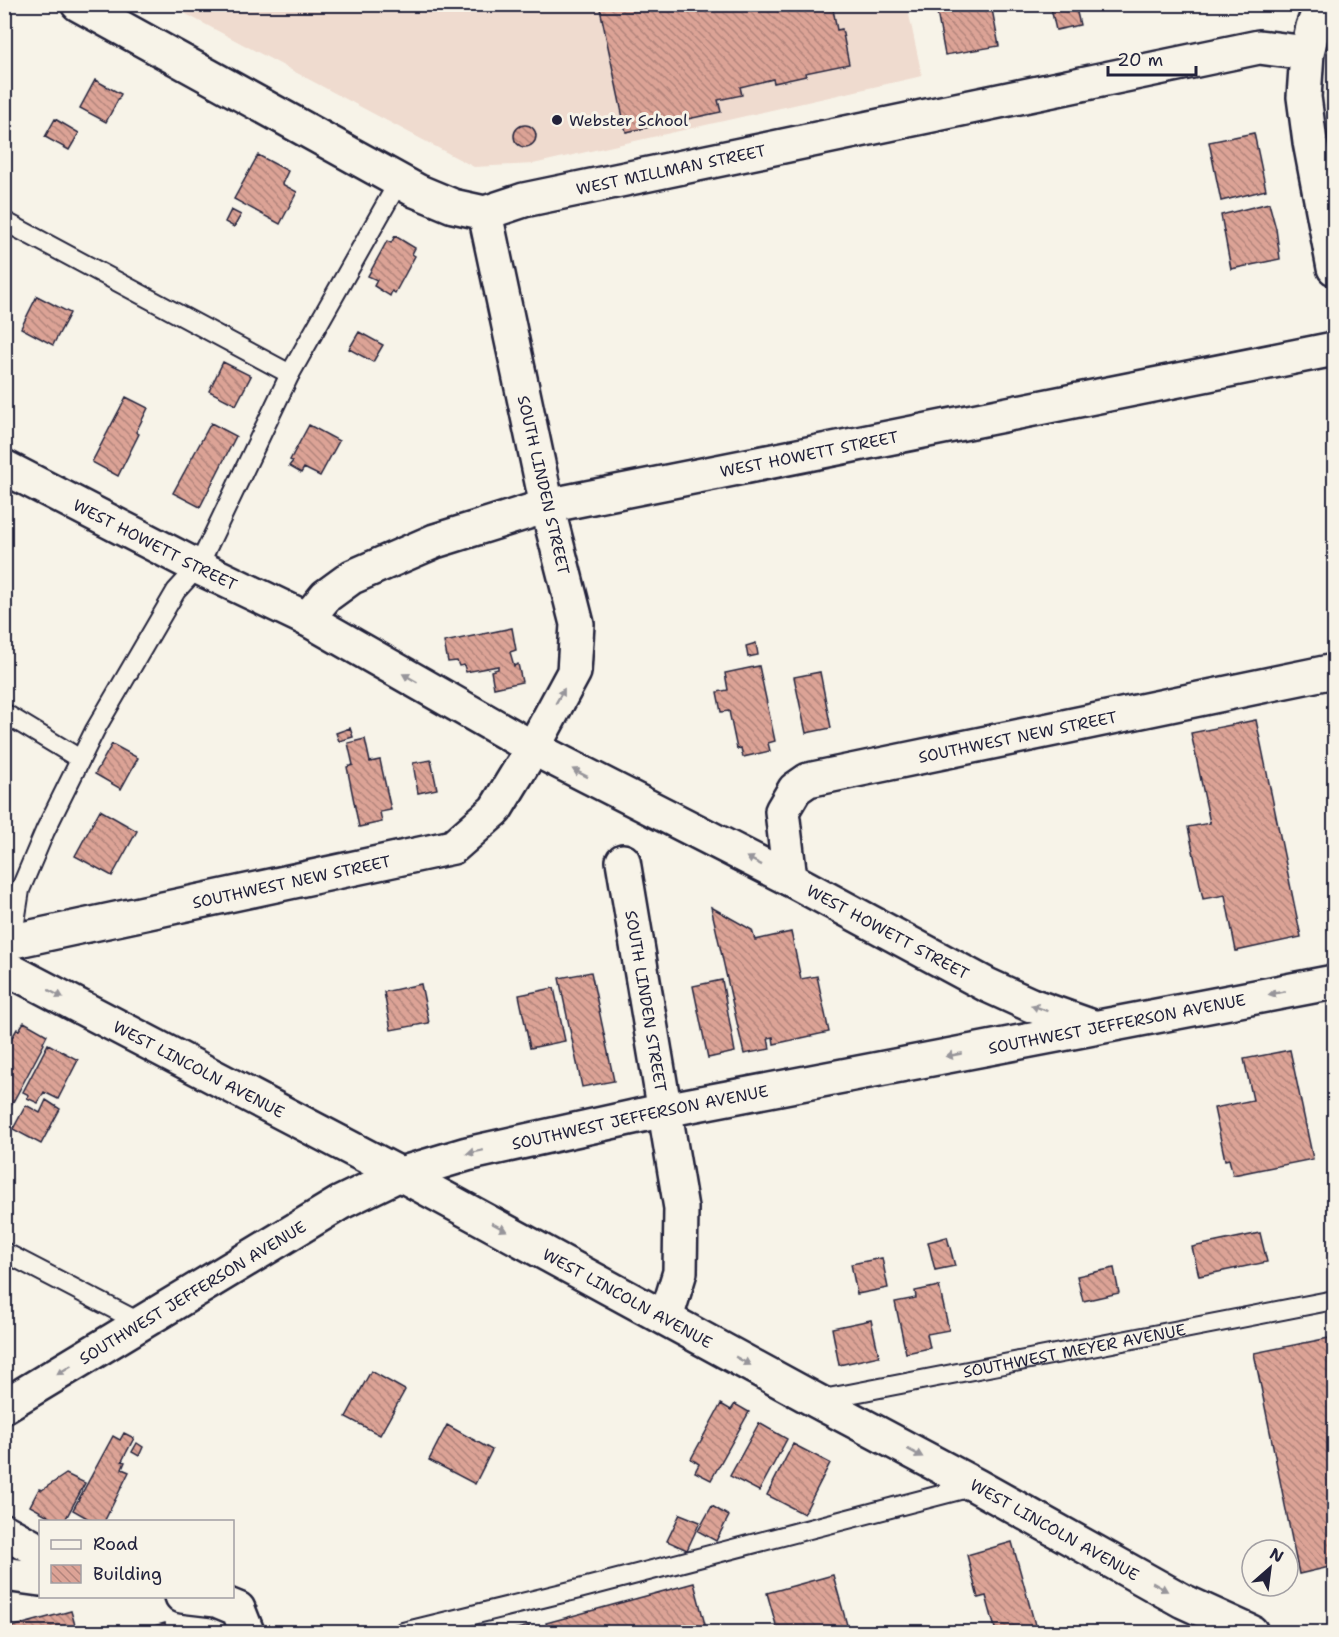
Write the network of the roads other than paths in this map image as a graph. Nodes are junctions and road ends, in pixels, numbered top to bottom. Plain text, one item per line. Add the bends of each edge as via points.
1 (78, 4) edge
2 (1322, 4) edge
3 (1307, 53) junction
4 (399, 181) junction
5 (485, 213) junction
6 (4, 221) edge
7 (1335, 268) edge
8 (1335, 350) edge
9 (290, 374) junction
10 (4, 467) edge
11 (547, 506) junction
12 (198, 567) junction
13 (307, 619) junction
14 (1335, 671) edge
15 (4, 713) edge
16 (533, 748) junction
17 (80, 759) junction
18 (623, 861) dead end
19 (790, 879) junction
20 (7, 950) edge
21 (1335, 982) edge
22 (1094, 1028) junction
23 (665, 1110) junction
24 (400, 1174) junction
25 (4, 1252) edge
26 (1335, 1300) edge
27 (666, 1318) junction
28 (141, 1323) junction
29 (815, 1400) junction
30 (4, 1406) edge
31 (977, 1486) junction
32 (4, 1531) edge
33 (39, 1550) edge
34 (4, 1574) edge
35 (39, 1580) edge
36 (199, 1598) edge
37 (242, 1621) edge
38 (403, 1632) edge
39 (1251, 1632) edge

1 - 4 street, WEST MILLMAN STREET
2 - 3 street
3 - 5 street, WEST MILLMAN STREET via 1259,46 536,198
3 - 7 street via 1306,117
4 - 5 street, WEST MILLMAN STREET via 453,206
4 - 9 lane
5 - 11 street, SOUTH LINDEN STREET
6 - 9 lane
8 - 11 street, WEST HOWETT STREET
9 - 12 lane
10 - 12 street, WEST HOWETT STREET
11 - 13 street, WEST HOWETT STREET via 435,541 352,578 326,596
16 -> 11 street, SOUTH LINDEN STREET via 574,672 577,624
12 - 13 street, WEST HOWETT STREET
12 - 17 lane via 176,591
16 -> 13 street, WEST HOWETT STREET
14 - 19 street, SOUTHWEST NEW STREET via 808,780 795,789 782,811
15 - 17 lane
19 -> 16 street, WEST HOWETT STREET
16 - 20 street, SOUTHWEST NEW STREET via 495,810 453,847
17 - 20 lane via 20,890
18 - 23 street, SOUTH LINDEN STREET
22 -> 19 street, WEST HOWETT STREET via 987,985
20 -> 24 street, WEST LINCOLN AVENUE
21 -> 22 street, SOUTHWEST JEFFERSON AVENUE
22 -> 23 street, SOUTHWEST JEFFERSON AVENUE
23 -> 24 street, SOUTHWEST JEFFERSON AVENUE via 467,1154
23 - 27 street, SOUTH LINDEN STREET via 682,1224 680,1272
24 -> 27 street, WEST LINCOLN AVENUE
24 - 28 street, SOUTHWEST JEFFERSON AVENUE via 340,1203
25 - 28 lane
26 - 29 lane, SOUTHWEST MEYER AVENUE
27 -> 29 street, WEST LINCOLN AVENUE
28 -> 30 street, SOUTHWEST JEFFERSON AVENUE
29 -> 31 street, WEST LINCOLN AVENUE
31 - 38 lane
31 -> 39 street, WEST LINCOLN AVENUE via 1184,1601
32 - 33 street
34 - 35 street
36 - 37 street via 216,1600

